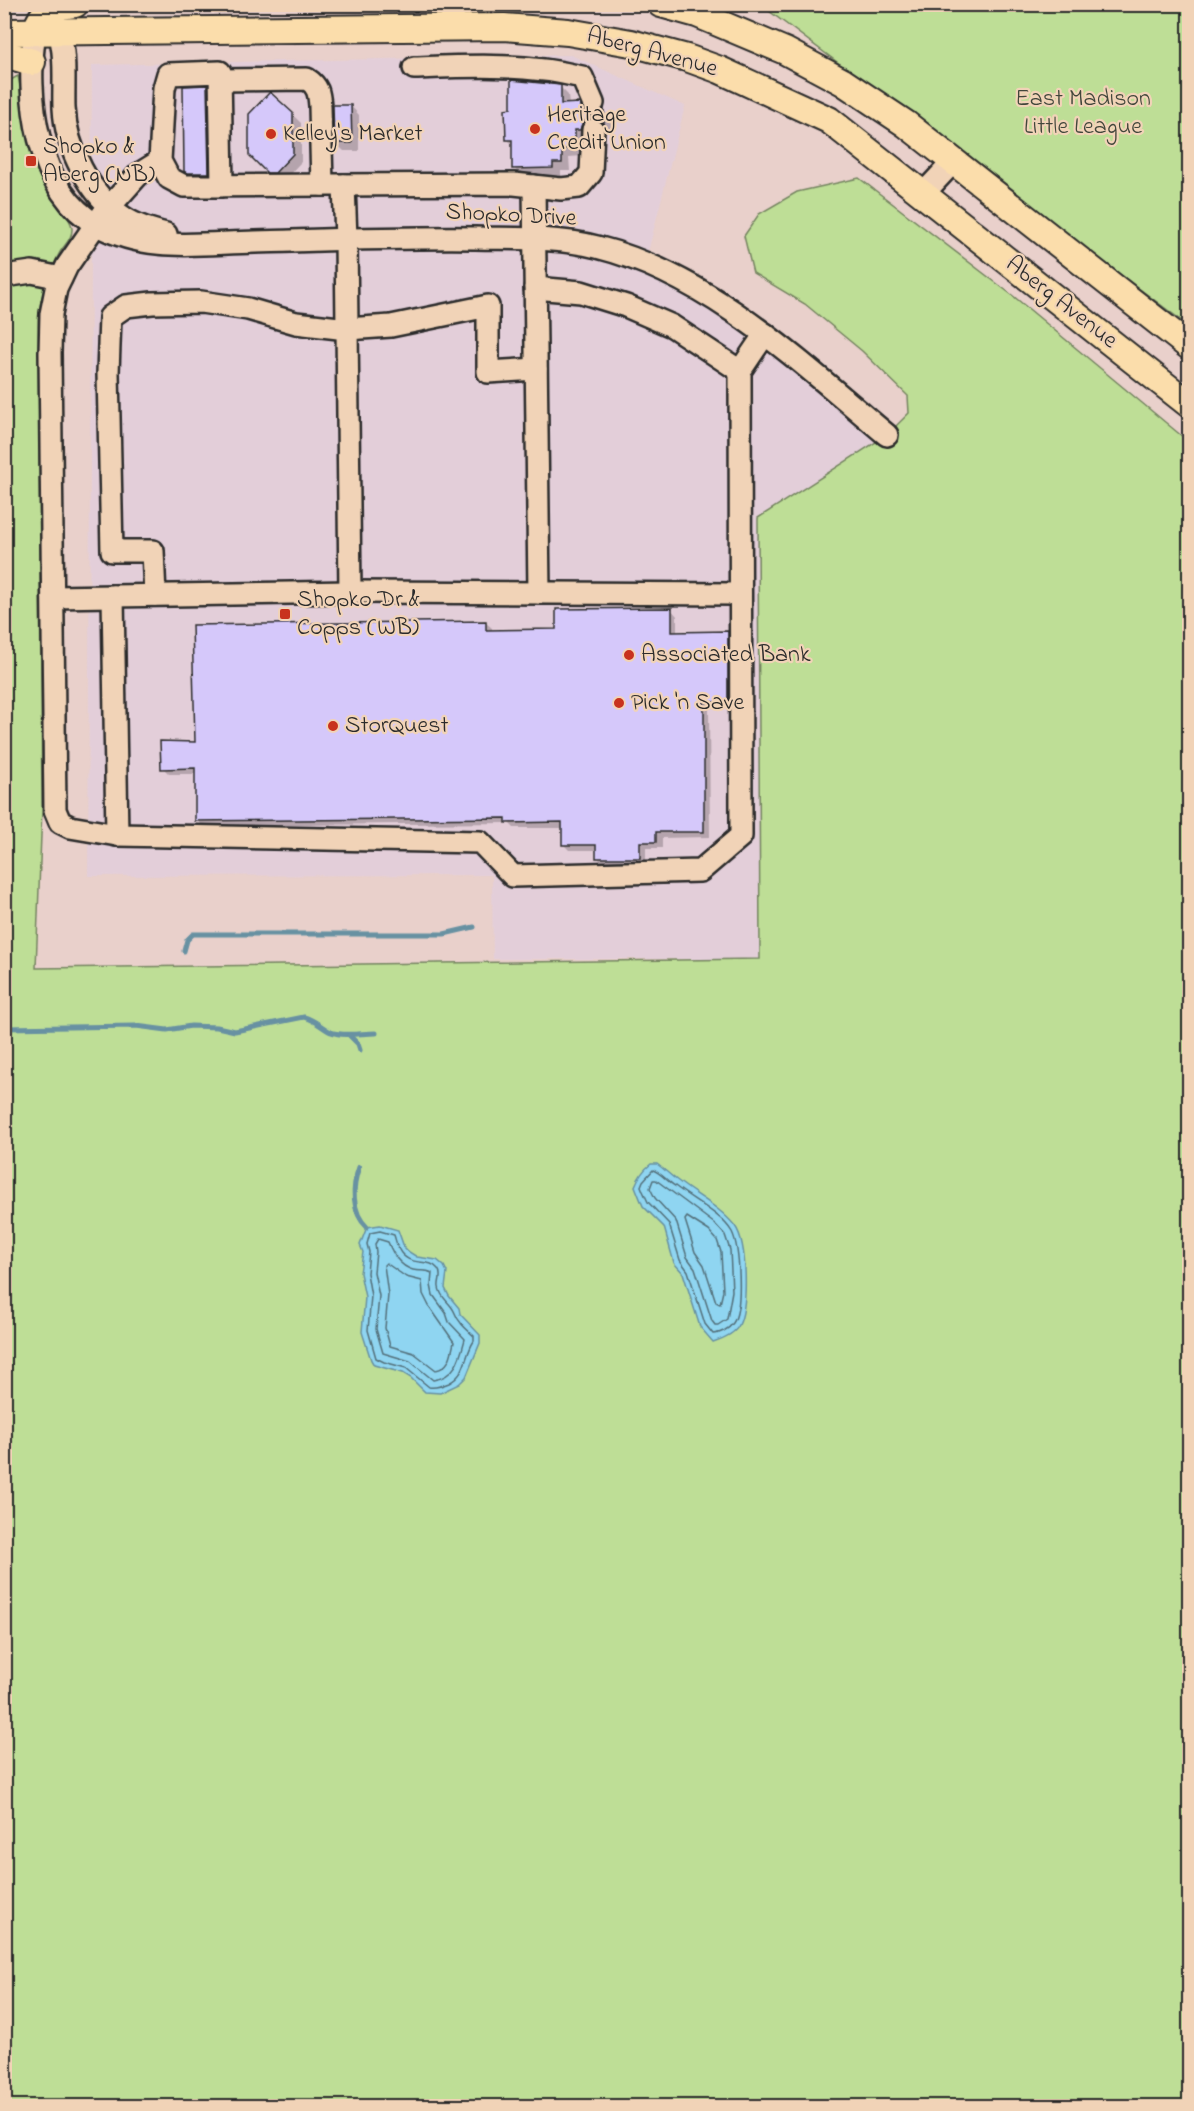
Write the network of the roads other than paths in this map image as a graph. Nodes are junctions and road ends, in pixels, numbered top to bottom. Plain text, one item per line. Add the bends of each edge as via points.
1 (75, 4) edge
2 (661, 4) edge
3 (51, 15) edge
4 (4, 32) edge
5 (35, 32) junction
6 (4, 54) edge
7 (32, 62) junction
8 (414, 68) dead end
9 (220, 80) junction
10 (592, 103) dead end
11 (593, 130) dead end
12 (160, 161) junction
13 (953, 162) junction
14 (322, 185) junction
15 (344, 185) junction
16 (222, 186) junction
17 (534, 186) junction
18 (923, 194) junction
19 (110, 206) junction
20 (95, 224) junction
21 (346, 239) junction
22 (534, 239) junction
23 (217, 242) junction
24 (4, 276) edge
25 (61, 278) junction
26 (535, 288) junction
27 (347, 329) junction
28 (765, 334) junction
29 (1190, 347) edge
30 (536, 369) junction
31 (740, 371) junction
32 (1190, 405) edge
33 (887, 435) dead end
34 (350, 592) junction
35 (538, 593) junction
36 (740, 594) junction
37 (155, 595) junction
38 (113, 596) junction
39 (53, 597) junction
40 (117, 835) junction

1 - 3 main road
2 - 13 main road, Aberg Avenue via 697,14 785,51 843,82 906,124
3 - 5 main road, Aberg Avenue
3 - 18 main road, Aberg Avenue via 504,27 632,43 720,70 829,120
3 - 19 street, Shopko Drive via 68,134 85,175
4 - 5 main road, Aberg Avenue
5 - 7 street, Shopko Drive
6 - 7 main road
7 - 20 street, Shopko Drive via 35,121 42,152 58,186
8 - 10 street via 559,72 582,77
9 - 12 street via 220,72 168,74
9 - 14 street via 306,79 315,84
9 - 16 street
11 - 17 street via 591,173 579,188
12 - 16 street via 169,178 184,186
12 - 19 street via 139,174
13 - 18 street
13 - 29 main road, Aberg Avenue
14 - 15 street
14 - 16 street
15 - 17 street
15 - 21 street
17 - 22 street
18 - 32 main road, Aberg Avenue
19 - 20 street
19 - 23 street, Shopko Drive via 140,226 168,235
20 - 23 street, Shopko Drive via 154,244
20 - 25 street
21 - 22 street, Shopko Drive
21 - 23 street, Shopko Drive
21 - 27 street
22 - 26 street
22 - 28 street, Shopko Drive via 598,247 679,278
24 - 25 street via 32,272
25 - 39 street via 51,314 50,353
26 - 30 street
26 - 31 street via 581,292 632,309 672,326
27 - 30 street via 391,326 488,306 488,372
27 - 34 street
27 - 37 street via 296,323 248,309 201,302 126,306 110,317 112,551 153,552
28 - 31 street
28 - 33 street, Shopko Drive
30 - 35 street
31 - 36 street
34 - 35 street
34 - 37 street
35 - 36 street
36 - 40 street via 741,836 700,871 513,876 480,842
37 - 38 street
38 - 39 street
38 - 40 street
39 - 40 street via 55,810 60,822 70,827

